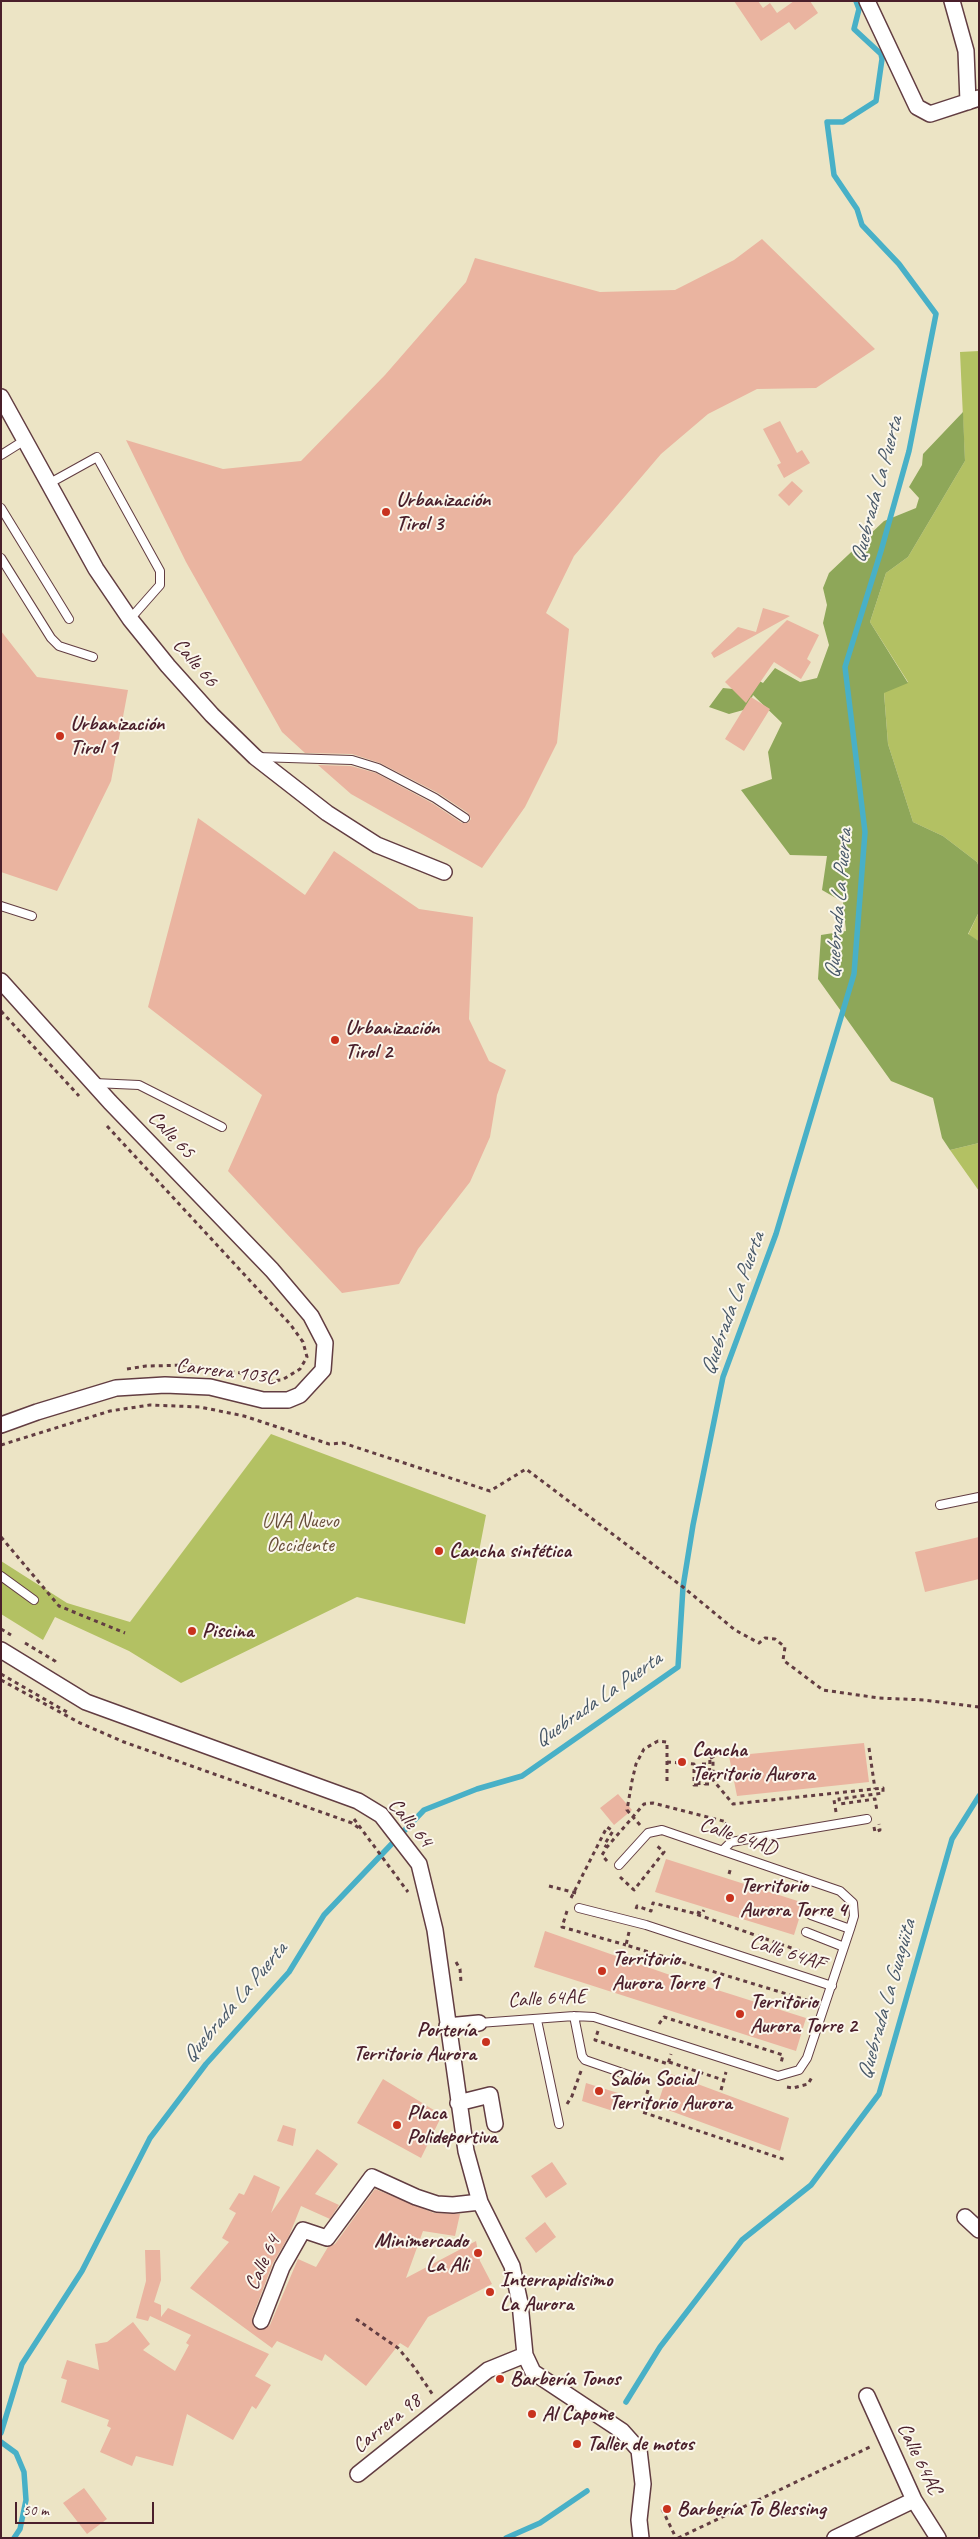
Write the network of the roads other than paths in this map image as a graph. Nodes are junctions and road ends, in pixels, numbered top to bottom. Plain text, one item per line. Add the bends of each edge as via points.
1 (867, 1) edge
2 (952, 1) edge
3 (973, 100) edge
4 (1, 397) edge
5 (25, 440) junction
6 (1, 455) edge
7 (50, 483) junction
8 (1, 508) edge
9 (1, 558) edge
10 (130, 619) junction
11 (70, 620) dead end
12 (93, 657) dead end
13 (256, 757) junction
14 (465, 818) dead end
15 (444, 872) dead end
16 (1, 906) edge
17 (32, 916) dead end
18 (1, 981) edge
19 (92, 1083) junction
20 (222, 1127) dead end
21 (311, 1316) joint
22 (1, 1425) edge
23 (979, 1497) edge
24 (940, 1505) dead end
25 (1, 1576) edge
26 (34, 1600) dead end
27 (1, 1650) edge
28 (870, 1821) road end
29 (723, 1850) junction
30 (619, 1865) dead end
31 (579, 1908) dead end
32 (811, 1916) dead end
33 (850, 1929) junction
34 (806, 1932) dead end
35 (844, 1947) junction
36 (828, 1985) junction
37 (574, 2016) junction
38 (537, 2020) junction
39 (479, 2023) joint
40 (447, 2026) junction
41 (646, 2082) road end
42 (458, 2103) junction
43 (495, 2124) dead end
44 (559, 2124) dead end
45 (480, 2202) junction
46 (965, 2217) dead end
47 (979, 2230) edge
48 (261, 2321) dead end
49 (524, 2355) junction
50 (866, 2396) dead end
51 (358, 2474) dead end
52 (914, 2500) junction
53 (641, 2538) edge
54 (835, 2538) edge
55 (938, 2538) edge

1 - 3 street via 917,107 930,114
2 - 3 street via 966,51
4 - 5 street, Calle 66
5 - 6 lane
5 - 7 street, Calle 66
7 - 10 street, Calle 66 via 96,569
7 - 10 lane via 97,457 160,571 160,585
8 - 11 lane
9 - 12 lane via 51,638 59,646
10 - 13 street, Calle 66 via 168,666
13 - 14 lane via 352,760 378,768
13 - 15 street, Calle 66 via 327,813 377,845
16 - 17 lane
18 - 19 street, Calle 65
19 - 20 lane via 139,1085
19 - 21 street, Calle 65 via 272,1270
21 - 22 street, Carrera 103C via 325,1343 323,1370 300,1395 288,1400 263,1400 210,1387 116,1388
23 - 24 lane
25 - 26 lane
27 - 40 street, Calle 64 via 86,1702 358,1801 381,1815 419,1864 435,1930
28 - 29 lane via 732,1842
29 - 30 lane, Calle 64AD via 662,1830 648,1833
29 - 33 lane, Calle 64AD via 840,1891 853,1903
31 - 36 lane, Calle 64AF via 646,1925
32 - 33 lane
33 - 35 lane
34 - 35 lane
35 - 36 lane
36 - 37 lane, Calle 64AE via 807,2058 799,2070 778,2076 601,2018
37 - 38 lane, Calle 64AE
37 - 41 lane via 585,2060
38 - 39 lane, Calle 64AE
38 - 44 lane
39 - 40 street, Calle 64AE
40 - 42 street, Calle 64
42 - 43 street via 490,2095
42 - 45 street, Calle 64 via 466,2151
45 - 48 street, Calle 64 via 437,2204 372,2177 327,2238 303,2230 282,2267
45 - 49 street, Calle 64 via 512,2266 520,2303
46 - 47 street
49 - 51 street, Carrera 98 via 488,2370
49 - 53 street, Calle 64 via 533,2372 622,2431 639,2450 643,2484 639,2520
50 - 52 street, Calle 64AC
52 - 54 street
52 - 55 street, Calle 64AC

